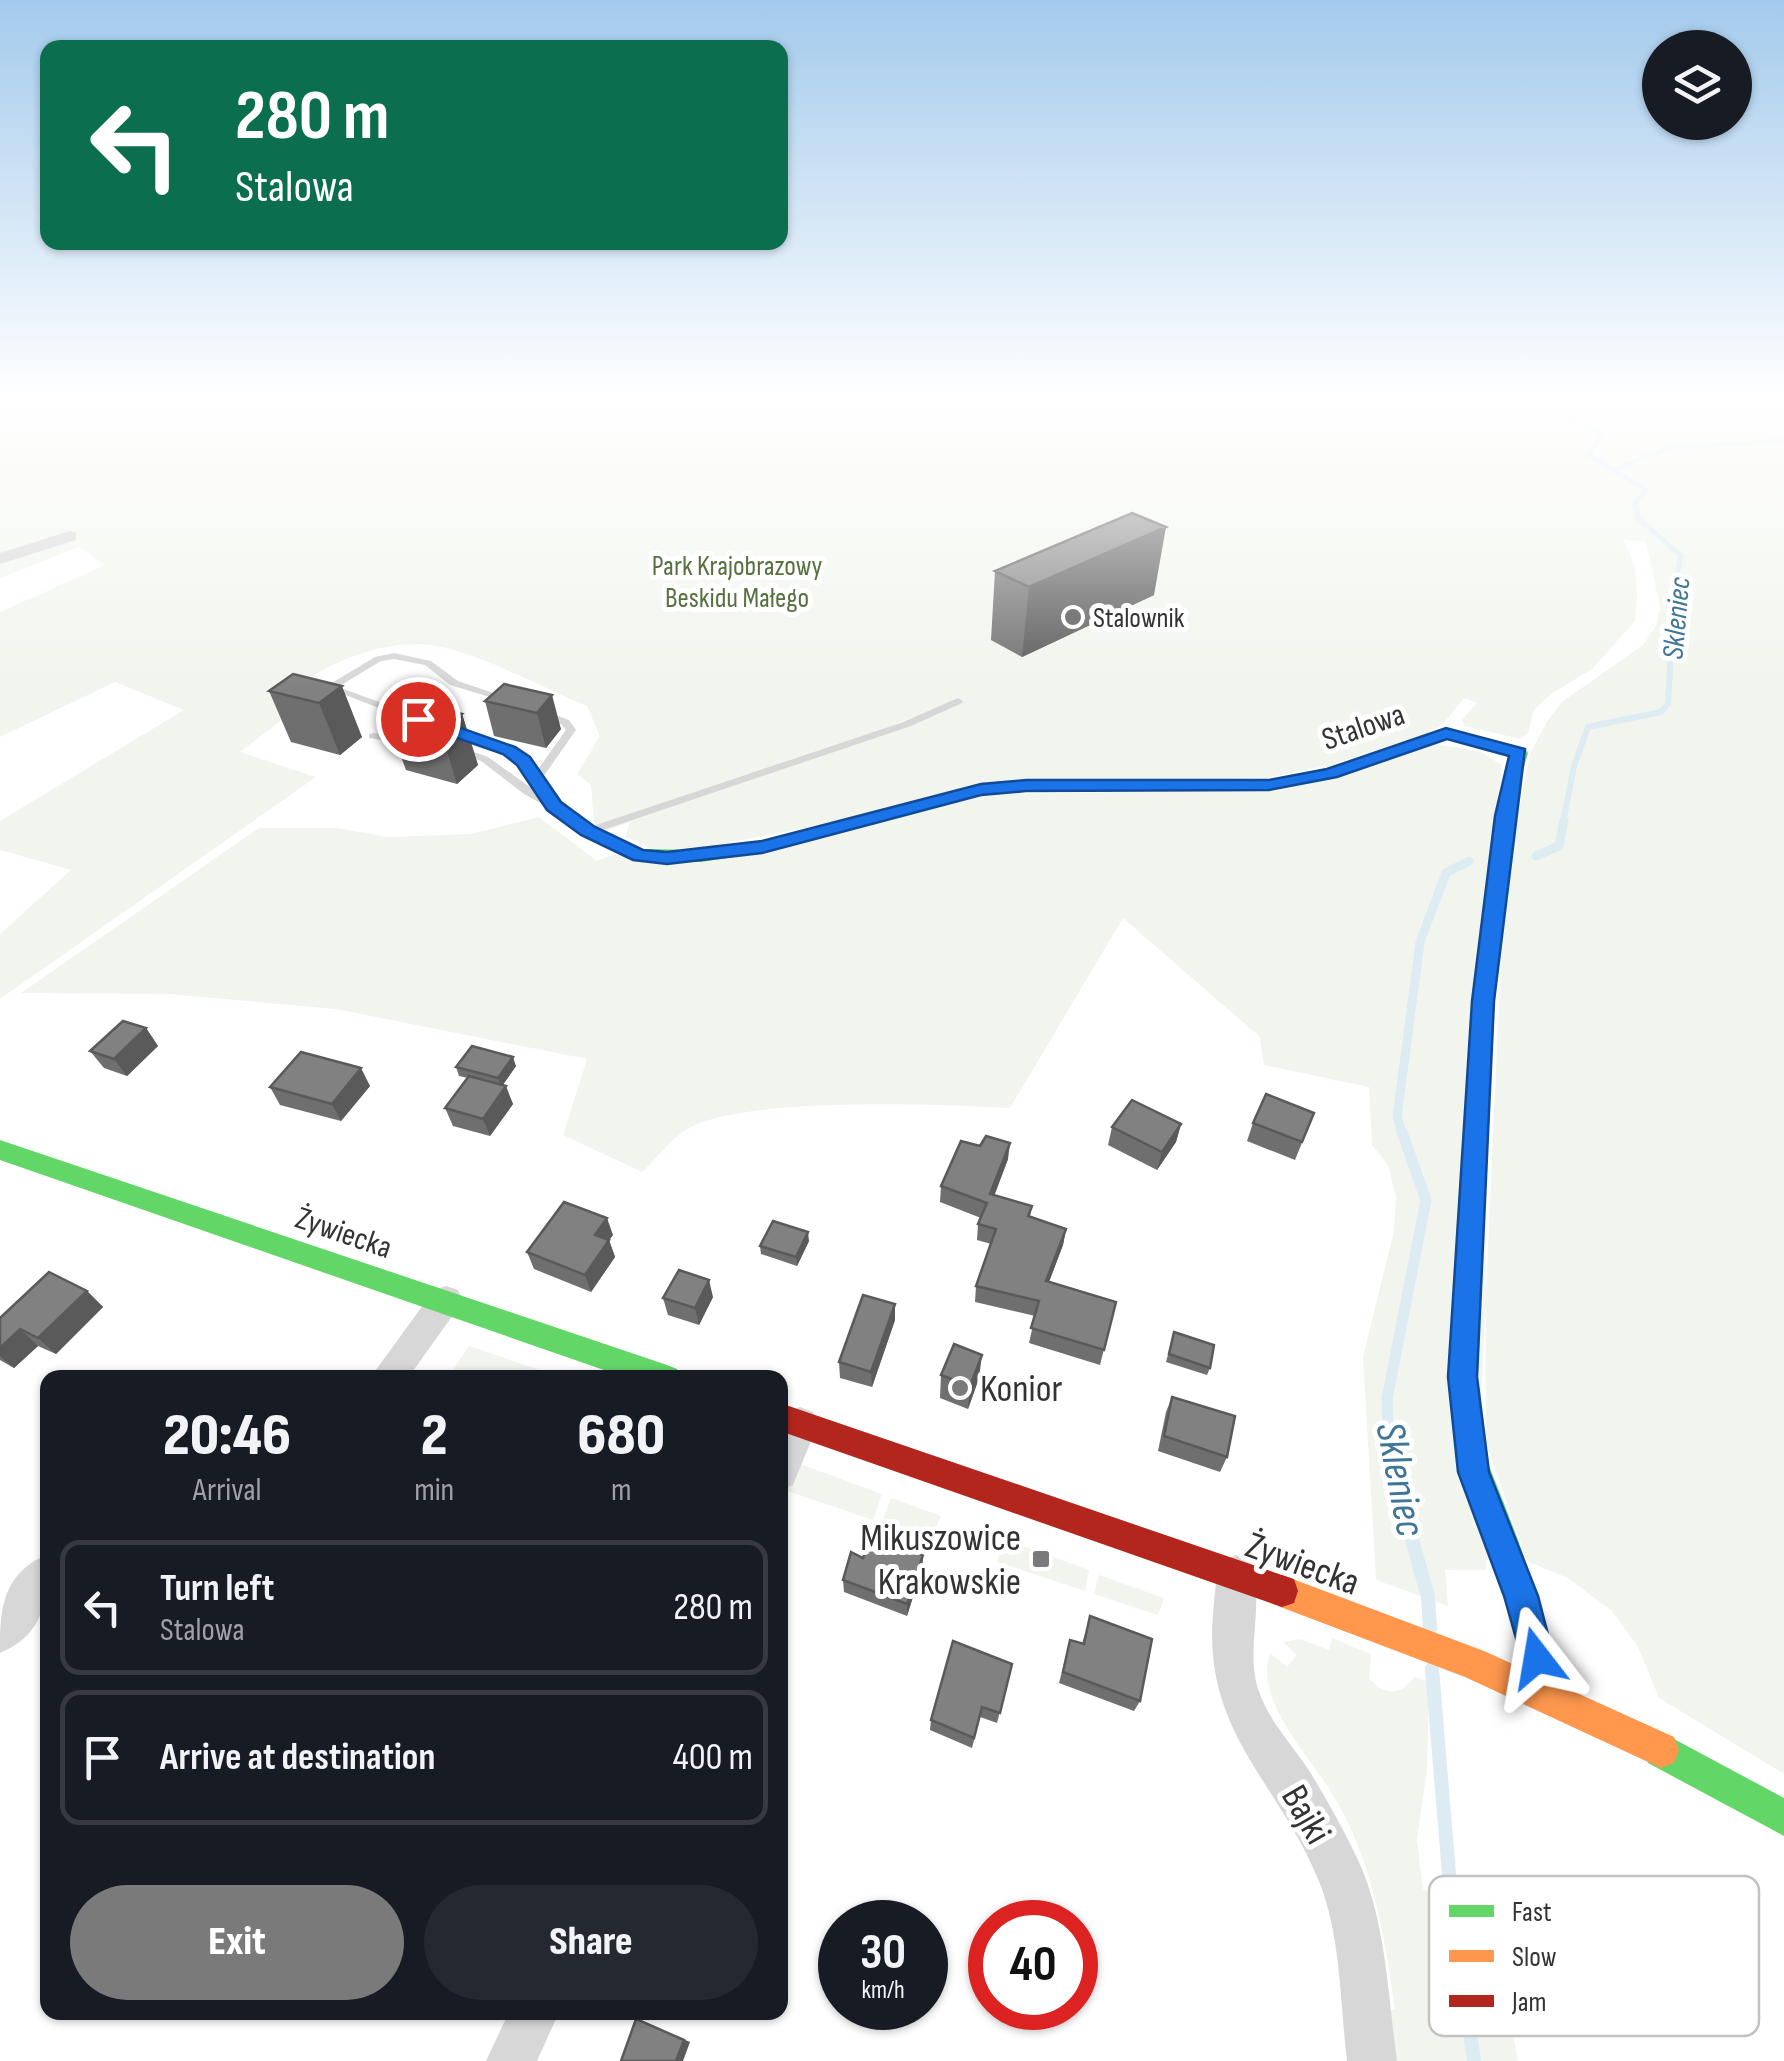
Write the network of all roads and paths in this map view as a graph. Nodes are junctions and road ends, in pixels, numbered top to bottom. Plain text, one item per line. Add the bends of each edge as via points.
1 (70, 536) dead end
2 (0, 559) edge
3 (958, 701) dead end
4 (520, 704) edge
5 (535, 710) edge
6 (418, 719) edge
7 (434, 724) edge
8 (373, 736) dead end
9 (426, 744) edge
10 (444, 748) edge
11 (536, 778) junction
12 (554, 806) junction
13 (588, 831) junction
14 (0, 1150) edge
15 (446, 1301) junction
16 (394, 1370) edge
17 (644, 1370) edge
18 (790, 1420) edge
19 (1236, 1575) junction
20 (40, 1584) edge
21 (0, 1634) edge
22 (1544, 1694) junction
23 (1784, 1818) edge
24 (531, 2020) edge
25 (511, 2061) edge
26 (1372, 2061) edge

1 - 2 street
3 - 13 lane via 908,724
4 - 6 lane via 454,683 428,663 394,656 330,687
5 - 11 lane via 571,730
7 - 11 lane, Stalowa via 509,750
8 - 9 lane
10 - 12 lane via 488,758 527,793
11 - 12 lane, Stalowa
12 - 13 lane, Stalowa
13 - 22 street, Stalowa via 640,856 701,856 762,847 981,790 1269,785 1331,773 1446,733 1518,753 1486,969 1463,1377 1473,1472 1525,1609
14 - 15 street, Żywiecka
15 - 16 street
15 - 17 street, Żywiecka
18 - 19 street, Żywiecka
19 - 22 street, Żywiecka
19 - 26 street, Bajki via 1236,1687 1256,1735 1294,1787 1341,1876
20 - 21 street
22 - 23 street, Żywiecka
24 - 25 street

